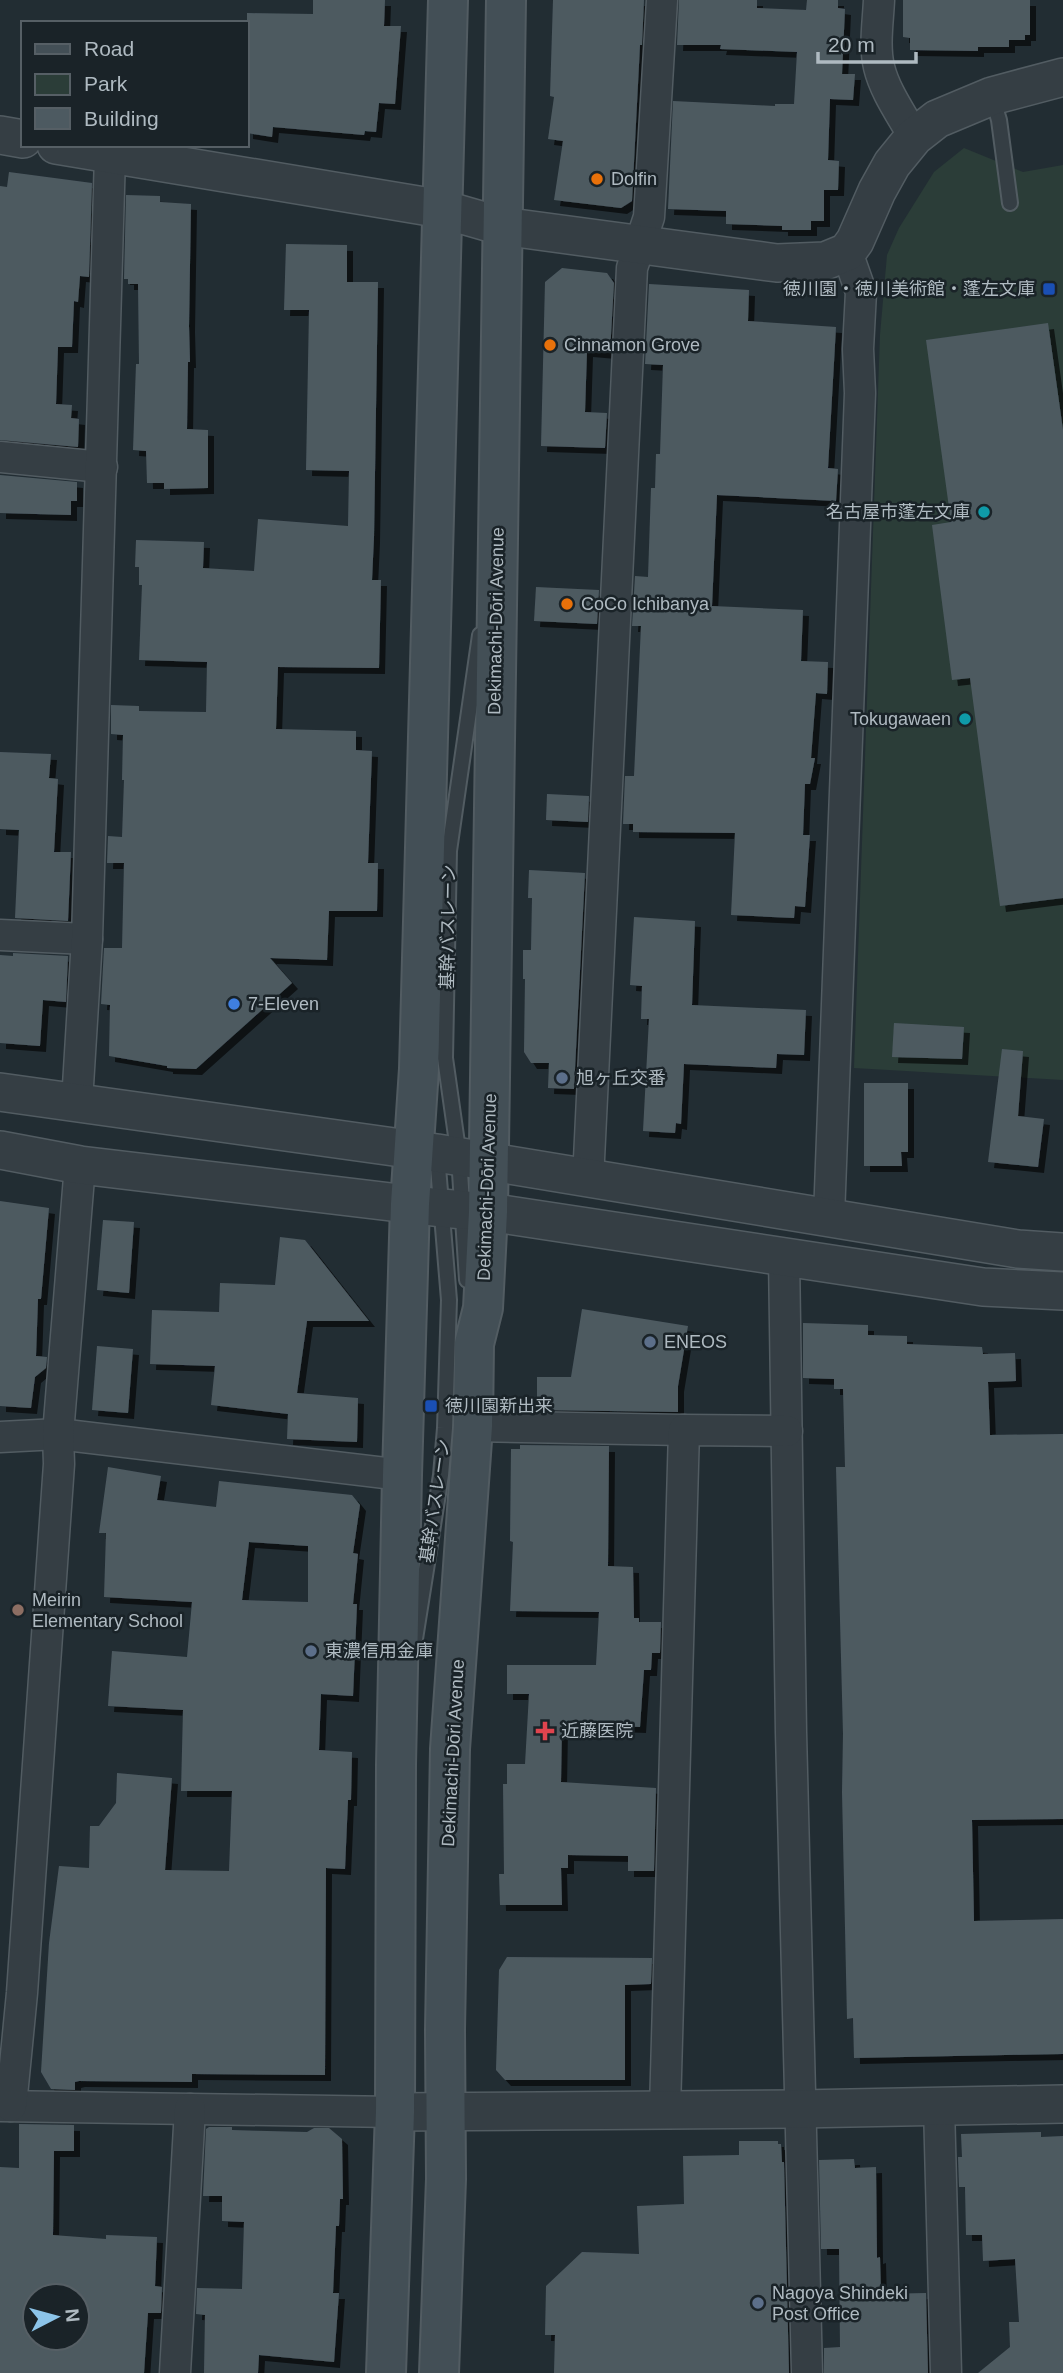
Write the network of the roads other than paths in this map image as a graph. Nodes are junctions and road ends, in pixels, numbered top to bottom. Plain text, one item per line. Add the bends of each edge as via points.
1 (448, 0) edge
2 (506, 0) edge
3 (662, 0) edge
4 (879, 0) edge
5 (1063, 77) edge
6 (992, 96) junction
7 (0, 135) edge
8 (914, 137) junction
9 (21, 139) edge
10 (67, 147) edge
11 (110, 155) junction
12 (1010, 203) dead end
13 (442, 209) junction
14 (501, 226) junction
15 (642, 243) junction
16 (847, 251) junction
17 (0, 457) edge
18 (102, 467) junction
19 (0, 935) edge
20 (87, 939) junction
21 (0, 1092) edge
22 (77, 1102) junction
23 (444, 1147) junction
24 (0, 1150) edge
25 (80, 1165) junction
26 (588, 1180) junction
27 (450, 1209) junction
28 (829, 1217) junction
29 (1063, 1252) edge
30 (784, 1256) junction
31 (1063, 1291) edge
32 (474, 1344) junction
33 (473, 1426) junction
34 (684, 1430) junction
35 (787, 1432) junction
36 (58, 1434) junction
37 (0, 1437) edge
38 (402, 1475) junction
39 (396, 1765) junction
40 (11, 1993) edge
41 (1063, 2104) edge
42 (6, 2106) edge
43 (939, 2106) junction
44 (190, 2109) junction
45 (799, 2109) junction
46 (665, 2110) junction
47 (394, 2112) junction
48 (445, 2112) junction
49 (175, 2373) edge
50 (386, 2373) edge
51 (439, 2373) edge
52 (807, 2373) edge
53 (946, 2373) edge

1 - 13 main road, Dekimachi-Dōri Avenue
2 - 14 main road, Dekimachi-Dōri Avenue
3 - 15 street via 649,217
4 - 8 street via 879,67
5 - 6 street
6 - 8 street via 937,119
6 - 12 lane
7 - 9 street
8 - 16 street via 892,164
10 - 11 street
11 - 13 street
11 - 18 street
13 - 14 street
13 - 23 main road, Dekimachi-Dōri Avenue via 419,1069
14 - 15 street
14 - 23 main road, Dekimachi-Dōri Avenue via 498,512
15 - 16 street via 777,263 825,261
15 - 26 street via 632,268
16 - 28 street via 861,292 860,393
17 - 18 street
18 - 20 street
19 - 20 street
20 - 22 street
21 - 22 street
22 - 23 street
23 - 26 street
23 - 27 main road, Dekimachi-Dōri Avenue
23 - 27 main road, Dekimachi-Dōri Avenue
24 - 25 street
25 - 27 street
25 - 36 street
26 - 28 street
27 - 30 street
27 - 32 lane
27 - 32 main road, Dekimachi-Dōri Avenue via 483,1308
27 - 38 main road, Dekimachi-Dōri Avenue
27 - 39 lane, 基幹バスレーン via 441,1475
28 - 29 street via 1018,1250
30 - 31 street via 983,1287
30 - 35 street
32 - 33 main road, Dekimachi-Dōri Avenue
33 - 34 street
33 - 48 main road, Dekimachi-Dōri Avenue via 450,1749
34 - 35 street
34 - 46 street
35 - 45 street
36 - 37 street
36 - 38 street
36 - 40 street via 58,1478
38 - 39 main road, Dekimachi-Dōri Avenue
39 - 47 main road, Dekimachi-Dōri Avenue
40 - 42 street
41 - 43 street
42 - 44 street
43 - 45 street
43 - 53 street
44 - 47 street
44 - 49 street
45 - 46 street
45 - 52 street
46 - 48 street
47 - 48 street
47 - 50 main road, Dekimachi-Dōri Avenue
48 - 51 main road, Dekimachi-Dōri Avenue

